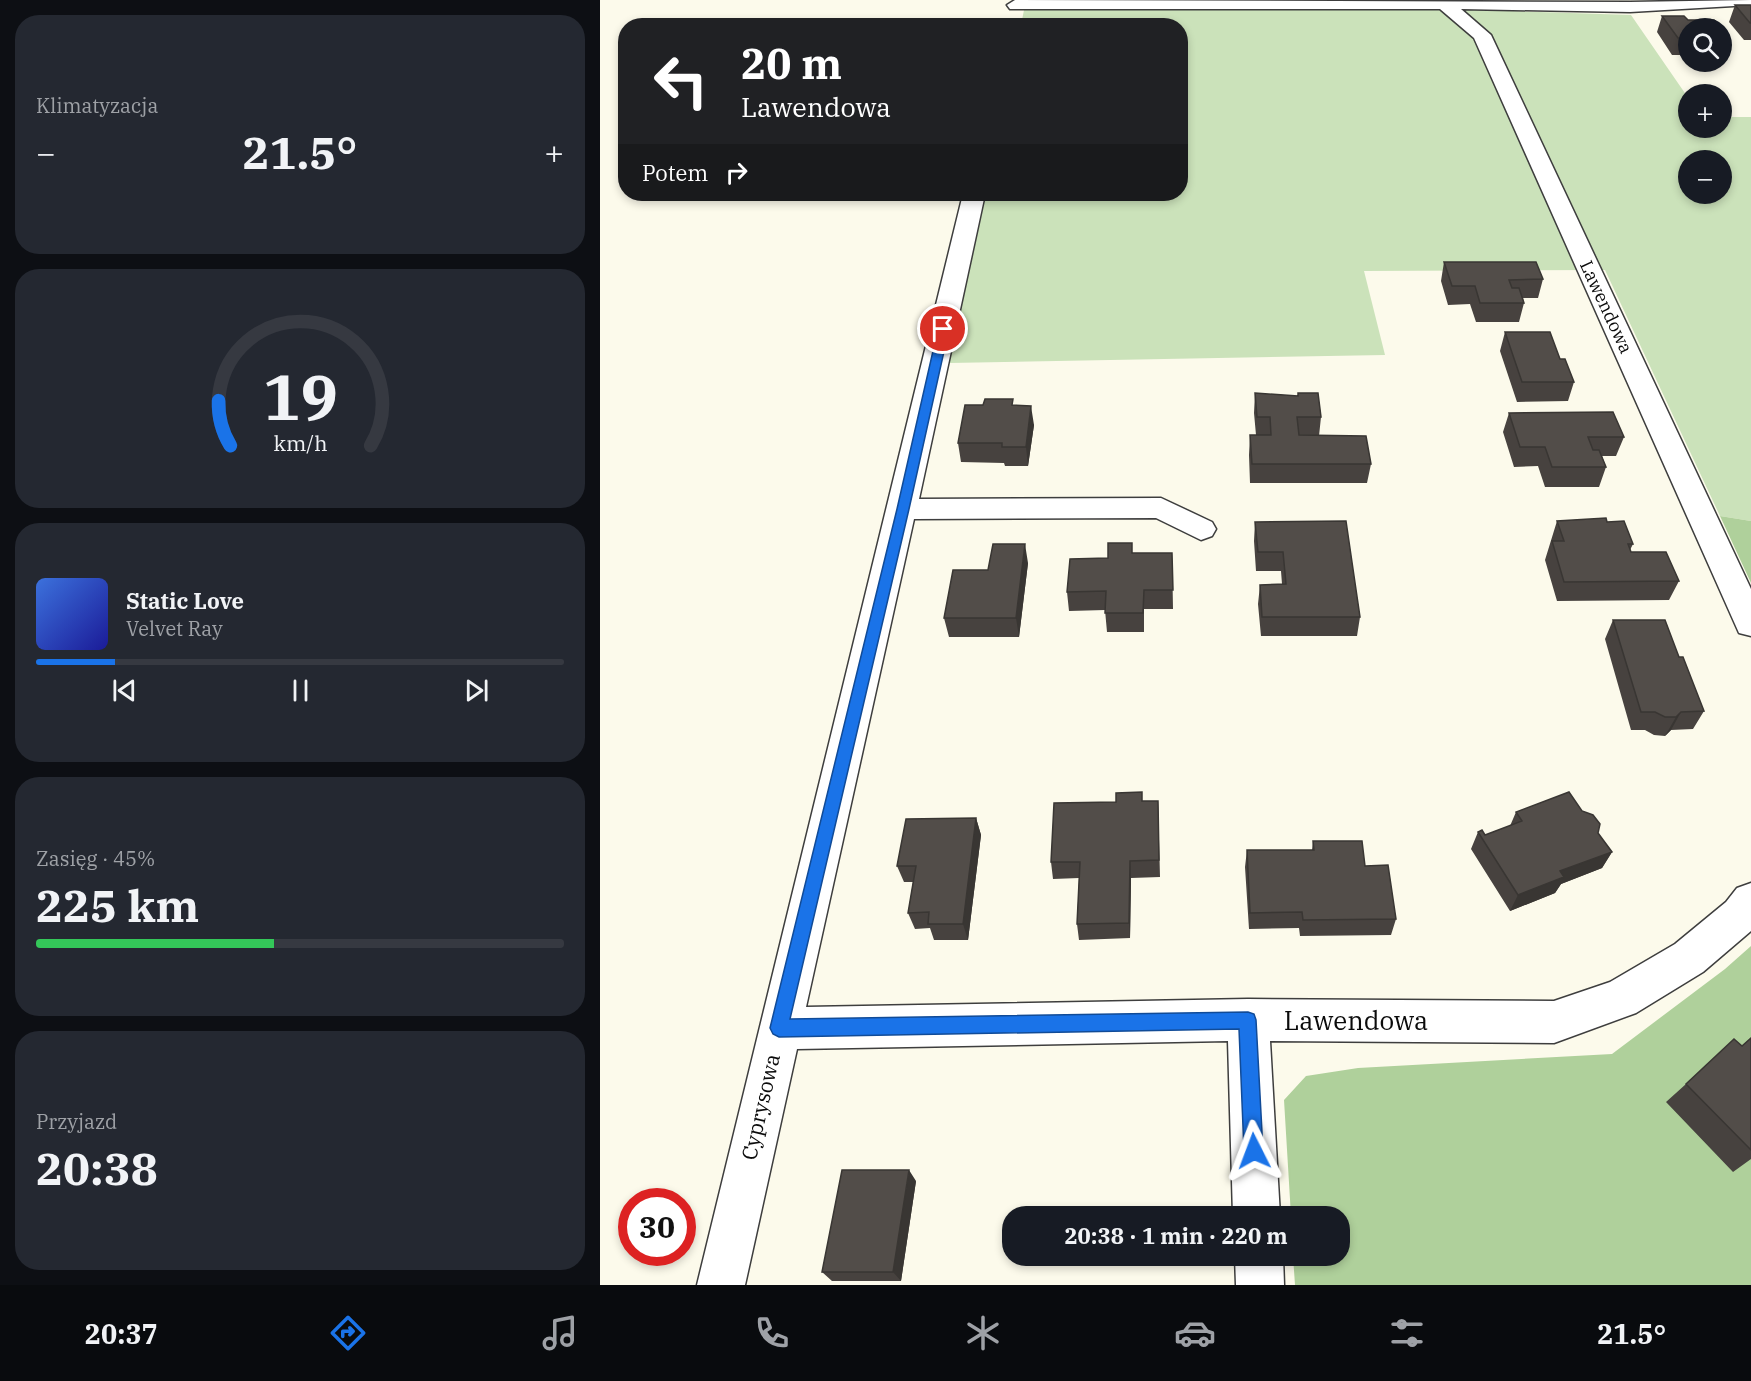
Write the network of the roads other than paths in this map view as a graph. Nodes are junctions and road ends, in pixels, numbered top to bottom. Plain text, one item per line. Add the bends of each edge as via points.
1 (1751, 0) edge
2 (1016, 3) edge
3 (1453, 3) edge
4 (1013, 18) edge
5 (972, 201) edge
6 (903, 509) junction
7 (1202, 529) dead end
8 (1751, 624) edge
9 (1751, 901) edge
10 (1248, 1020) junction
11 (779, 1028) junction
12 (1257, 1206) edge
13 (1259, 1266) edge
14 (721, 1285) edge
15 (1260, 1285) edge

1 - 3 street via 1630,7
2 - 3 street
2 - 4 street
3 - 8 street, Lawendowa via 1482,35
5 - 6 street, Cyprysowa
6 - 7 street via 1161,508
6 - 11 street, Cyprysowa
9 - 10 street, Lawendowa via 1689,958 1621,999 1554,1022
10 - 11 street, Lawendowa
10 - 12 street
11 - 14 street, Cyprysowa
13 - 15 street

